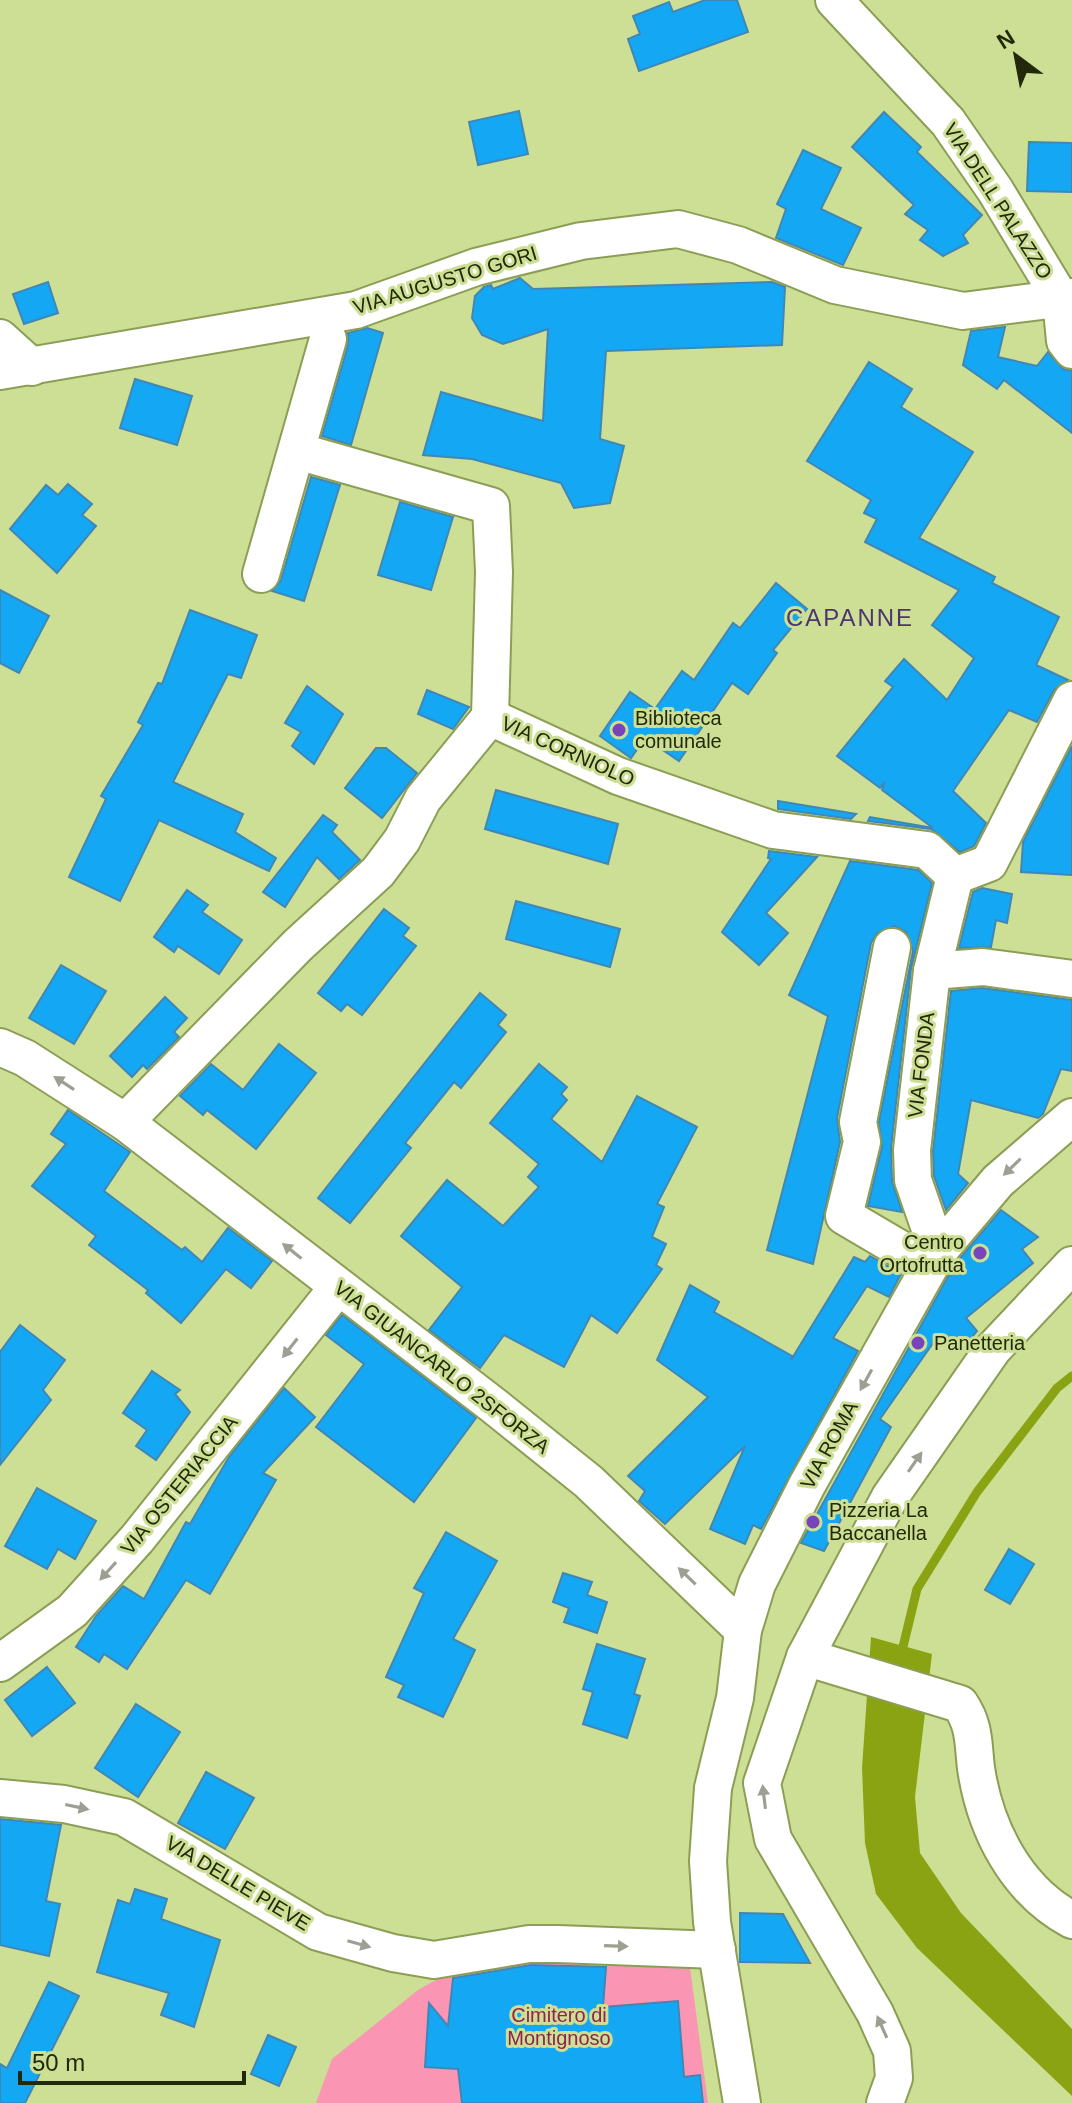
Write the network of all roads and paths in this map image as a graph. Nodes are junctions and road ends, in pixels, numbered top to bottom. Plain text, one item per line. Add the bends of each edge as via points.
1 (834, 0) edge
2 (1066, 298) edge
3 (0, 338) edge
4 (328, 339) dead end
5 (1072, 350) edge
6 (16, 369) edge
7 (297, 451) junction
8 (261, 574) dead end
9 (1072, 700) edge
10 (490, 717) junction
11 (955, 876) junction
12 (892, 947) dead end
13 (932, 971) junction
14 (1072, 979) edge
15 (0, 1047) edge
16 (1072, 1117) edge
17 (125, 1122) junction
18 (858, 1122) junction
19 (913, 1130) junction
20 (934, 1259) junction
21 (1072, 1265) edge
22 (338, 1287) junction
23 (743, 1630) junction
24 (0, 1663) edge
25 (819, 1663) junction
26 (0, 1798) edge
27 (1072, 1920) edge
28 (717, 1950) junction
29 (884, 2102) edge
30 (742, 2103) edge

1 - 2 street, VIA DELL PALAZZO via 948,122
2 - 5 street via 1065,341
2 - 6 street, VIA AUGUSTO GORI via 963,311 835,285 738,245 678,229 581,241 491,263 356,310
3 - 6 street
4 - 7 street
7 - 8 street
7 - 10 street via 491,506
9 - 11 street via 989,863
10 - 11 street, VIA CORNIOLO via 618,776 773,830 927,850
10 - 17 street, VIA CORNIOLO via 423,799 378,872 298,945
11 - 13 street, VIA FONDA
12 - 18 street
13 - 14 street via 983,967
13 - 19 street, VIA FONDA
17 -> 15 street, VIA GIUANCARLO 2SFORZA
16 -> 20 street, VIA ROMA via 998,1181
22 -> 17 street, VIA GIUANCARLO 2SFORZA
18 - 19 street
18 - 20 street via 862,1142 844,1216
19 - 20 street, VIA FONDA via 913,1180
20 -> 23 street, VIA ROMA via 799,1499 757,1584
25 -> 21 street via 890,1497 993,1349
23 -> 22 street, VIA GIUANCARLO 2SFORZA via 589,1482
22 -> 24 street, VIA OSTERIACCIA via 128,1549 72,1611
23 - 28 street, VIA ROMA via 735,1698 713,1788 708,1861
25 - 27 street via 960,1704 971,1720 982,1801 1011,1864 1039,1897
29 -> 25 street via 894,2078 892,2051 773,1839 765,1810 762,1783
26 -> 28 street, VIA DELLE PIEVE via 124,1817 318,1932 393,1953 434,1960 529,1944
28 - 30 street, VIA ROMA

